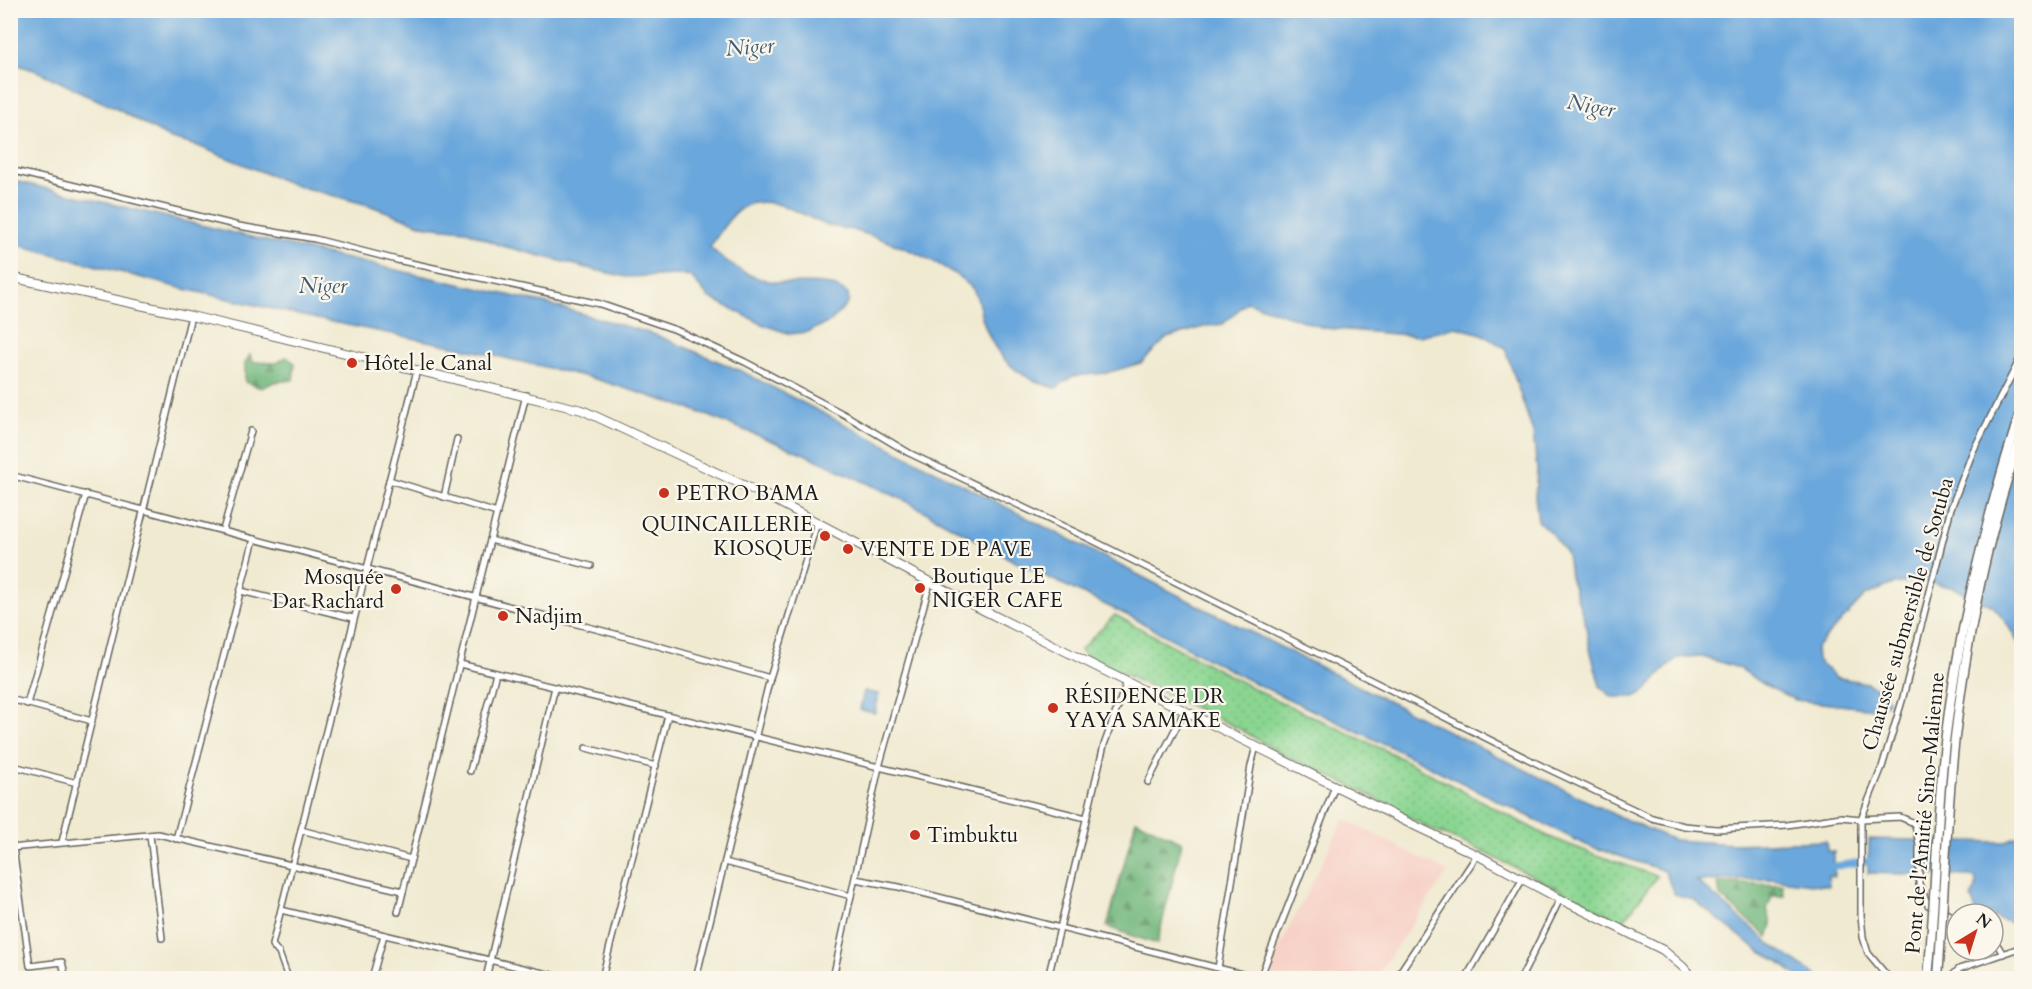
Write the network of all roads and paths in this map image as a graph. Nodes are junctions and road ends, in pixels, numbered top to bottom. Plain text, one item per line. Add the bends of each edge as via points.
1 (10, 170) edge
2 (10, 277) edge
3 (191, 316) junction
4 (2022, 355) edge
5 (417, 370) junction
6 (526, 395) junction
7 (2022, 407) edge
8 (251, 431) dead end
9 (2022, 434) edge
10 (457, 439) dead end
11 (10, 475) edge
12 (389, 480) junction
13 (86, 494) junction
14 (444, 497) junction
15 (144, 508) junction
16 (497, 513) junction
17 (817, 523) junction
18 (223, 530) junction
19 (254, 539) junction
20 (490, 540) junction
21 (591, 567) dead end
22 (366, 569) junction
23 (930, 583) junction
24 (241, 591) junction
25 (476, 598) junction
26 (353, 618) junction
27 (460, 664) junction
28 (496, 673) junction
29 (770, 678) junction
30 (1127, 681) junction
31 (555, 687) junction
32 (10, 699) edge
33 (27, 704) junction
34 (1185, 710) junction
35 (668, 715) junction
36 (92, 722) junction
37 (755, 736) junction
38 (1256, 746) junction
39 (586, 748) dead end
40 (10, 765) edge
41 (656, 766) junction
42 (879, 767) junction
43 (470, 771) dead end
44 (1148, 782) dead end
45 (77, 783) junction
46 (1335, 786) junction
47 (1086, 818) junction
48 (1862, 819) junction
49 (301, 830) junction
50 (150, 835) junction
51 (176, 839) junction
52 (62, 842) junction
53 (12, 848) edge
54 (1477, 855) junction
55 (411, 859) junction
56 (724, 862) junction
57 (292, 865) junction
58 (855, 879) junction
59 (1522, 880) junction
60 (404, 891) junction
61 (851, 896) junction
62 (1560, 899) junction
63 (281, 910) junction
64 (398, 912) dead end
65 (1945, 913) edge
66 (1060, 928) junction
67 (384, 935) junction
68 (162, 938) dead end
69 (2022, 947) edge
70 (2005, 953) edge
71 (490, 961) junction
72 (1980, 962) edge
73 (1218, 968) junction
74 (66, 978) edge
75 (288, 978) edge
76 (372, 978) edge
77 (486, 978) edge
78 (564, 978) edge
79 (602, 978) edge
80 (696, 978) edge
81 (833, 978) edge
82 (1048, 978) edge
83 (1258, 978) edge
84 (1396, 978) edge
85 (1466, 978) edge
86 (1521, 978) edge
87 (1692, 978) edge
88 (1889, 978) edge
89 (1928, 978) edge
90 (1938, 978) edge
91 (1950, 978) edge

1 - 48 street via 239,226 315,239 600,304 676,330 745,362 909,453 1652,818 1717,829 1841,817
2 - 3 main road
3 - 5 main road
3 - 15 street
4 - 48 street, Chaussée submersible de Sotuba via 1973,451 1951,508 1902,701
5 - 6 main road
5 - 12 street
6 - 16 street
6 - 17 main road via 582,410
7 - 89 main road, Pont de l'Amitié Sino-Malienne, bridge via 1986,521 1957,660 1946,734
8 - 18 street
9 - 90 main road, Pont de l'Amitié Sino-Malienne, bridge via 1990,544 1966,661 1948,815
10 - 14 street
11 - 13 street
12 - 14 street
12 - 22 street
13 - 15 street
13 - 33 street
14 - 16 street
15 - 18 street
15 - 36 street
16 - 20 street
17 - 23 main road
17 - 29 street
18 - 19 street
19 - 22 street
19 - 24 street
20 - 21 street
20 - 25 street
22 - 25 street
22 - 26 street
23 - 30 main road
23 - 42 street
24 - 26 street
24 - 51 street
25 - 27 street
25 - 29 street
26 - 49 street
27 - 28 street
27 - 55 street
28 - 31 street
28 - 43 street
29 - 37 street
30 - 34 main road
30 - 47 street via 1104,745
31 - 35 street
31 - 71 street
32 - 33 street
33 - 36 street
34 - 38 main road
34 - 44 street
35 - 37 street
35 - 41 street
36 - 45 street
37 - 42 street
37 - 56 street
38 - 46 main road
38 - 73 street
39 - 41 street
40 - 45 street
41 - 79 street
42 - 47 street
42 - 58 street
45 - 52 street
46 - 54 main road
46 - 83 street
47 - 66 street
48 - 65 street via 1899,817 1912,822 1919,844 1919,884 1928,905
48 - 88 street, Chaussée submersible de Sotuba via 1863,937 1869,953
49 - 55 street
49 - 57 street
50 - 51 street
50 - 52 street
50 - 68 street
51 - 57 street
52 - 53 street
53 - 74 street via 30,966 62,962
54 - 59 main road
54 - 84 street
55 - 60 street
56 - 61 street
56 - 80 street
57 - 60 street
57 - 63 street
58 - 61 street
58 - 66 street
59 - 62 main road
59 - 85 street
60 - 64 street
61 - 81 street
62 - 86 street
62 - 87 main road via 1663,950
63 - 67 street
63 - 75 street via 272,945
66 - 73 street
66 - 82 street
67 - 71 street
67 - 76 street
69 - 70 street
71 - 77 street
71 - 78 street
72 - 91 street via 1959,969
73 - 83 street

